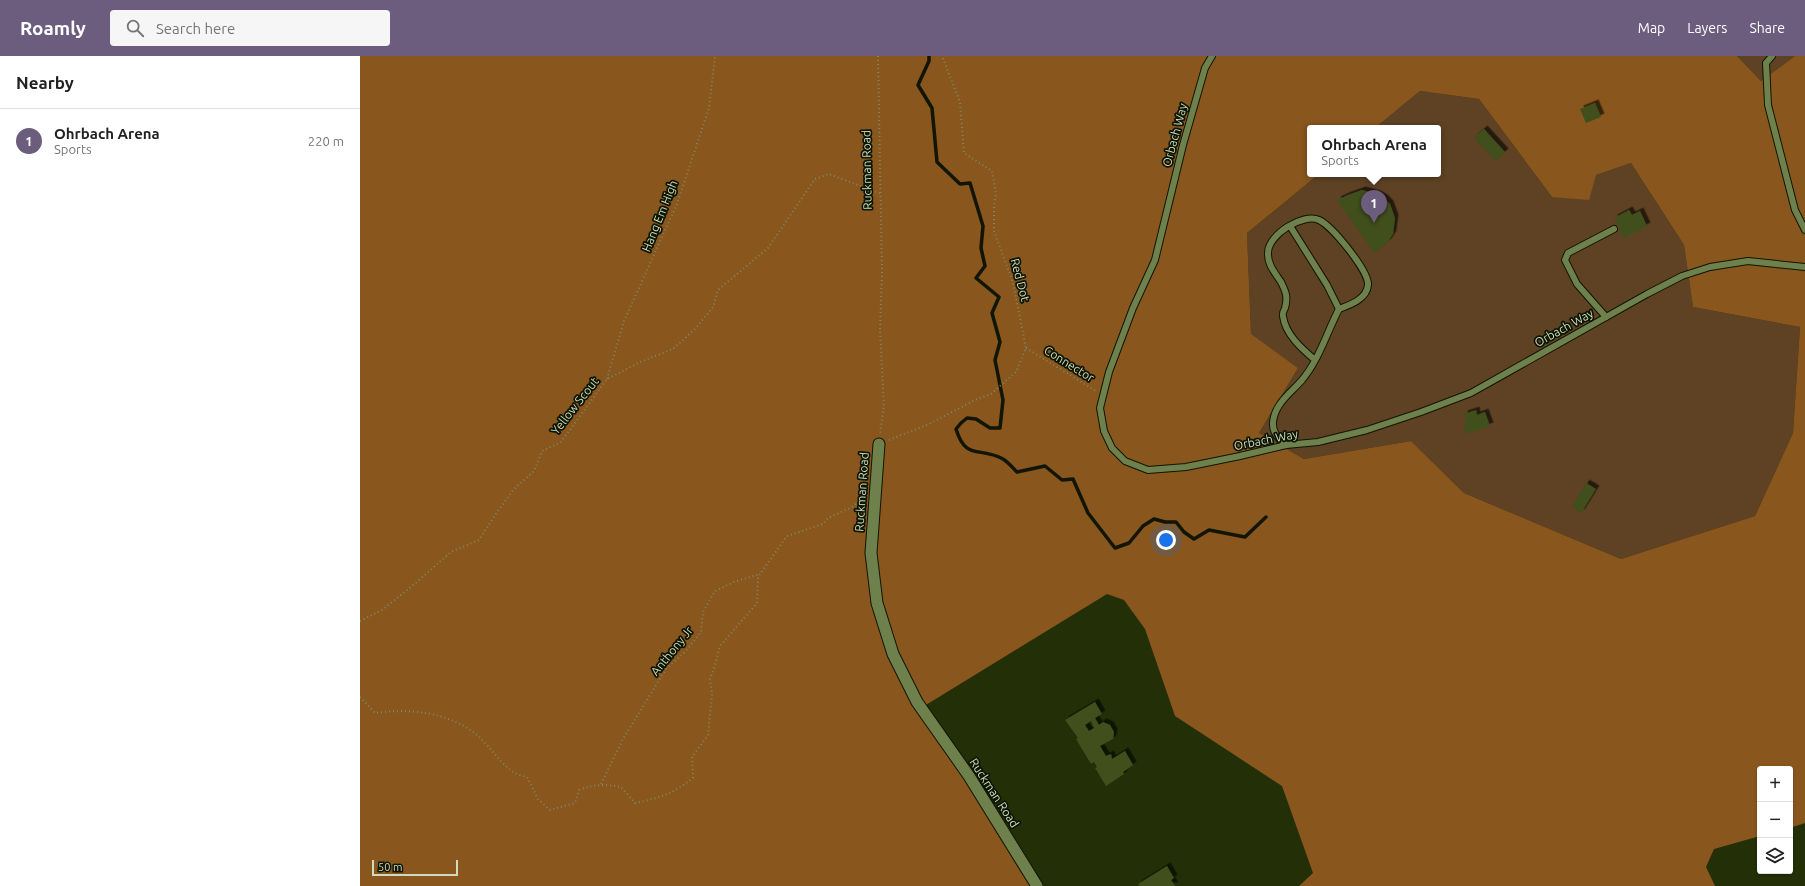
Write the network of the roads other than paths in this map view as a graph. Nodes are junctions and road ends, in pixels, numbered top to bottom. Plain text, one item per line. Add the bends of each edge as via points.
1 (1212, 56) edge
2 (1772, 56) edge
3 (1290, 226) junction
4 (1614, 229) dead end
5 (1805, 230) edge
6 (1805, 267) edge
7 (1339, 309) junction
8 (1606, 317) junction
9 (1315, 360) junction
10 (879, 444) road end
11 (1286, 445) junction
12 (1037, 886) edge

1 - 11 lane, Orbach Way via 1205,68 1183,144 1155,260 1108,372 1100,408 1104,431 1112,448 1125,460 1148,470 1186,467
2 - 5 lane via 1766,63 1768,105 1795,210
3 - 7 lane
3 - 7 lane via 1312,219 1319,220 1339,238 1355,258 1368,285 1364,294 1353,304
3 - 9 lane via 1270,242 1269,263 1287,293 1282,315 1286,328 1294,340
4 - 8 lane via 1568,253 1565,260 1577,284
6 - 8 lane, Orbach Way via 1748,260 1710,267 1682,276
7 - 9 lane
8 - 11 lane, Orbach Way via 1471,393 1367,430 1318,442
9 - 11 lane via 1302,380 1277,408 1272,423 1275,435
10 - 12 street, Ruckman Road via 871,553 879,610 893,654 917,702 968,776

